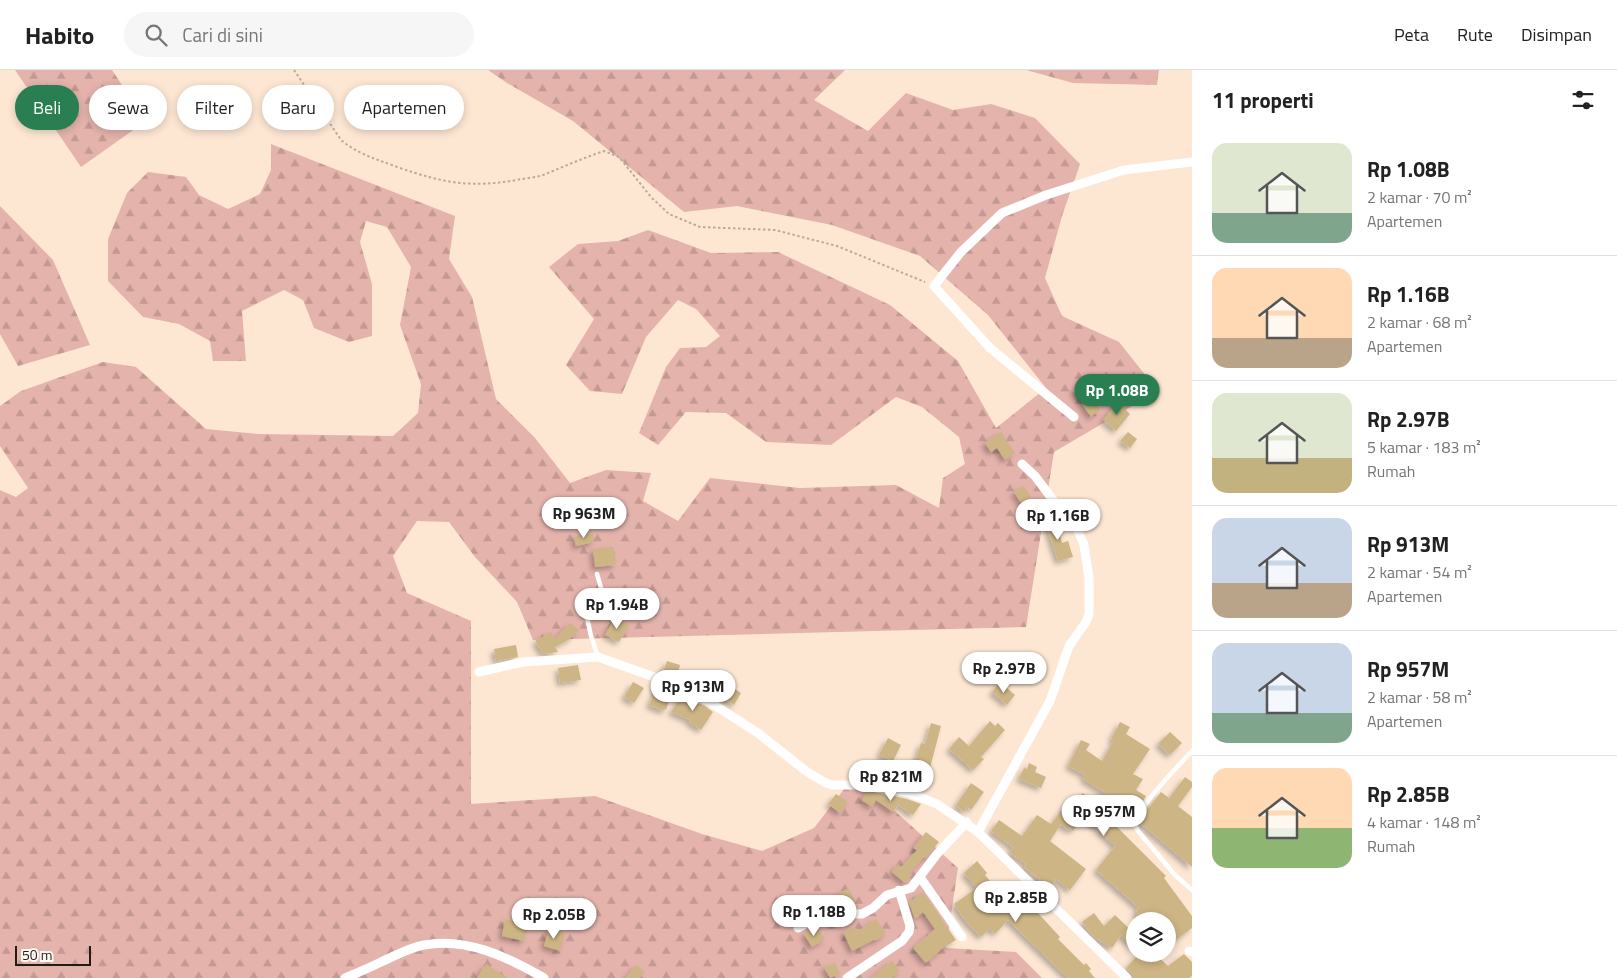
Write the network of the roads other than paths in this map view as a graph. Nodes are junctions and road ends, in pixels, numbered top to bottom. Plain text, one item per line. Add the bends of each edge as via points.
1 (1192, 162) edge
2 (1074, 417) dead end
3 (1022, 464) dead end
4 (597, 574) dead end
5 (598, 657) junction
6 (479, 672) dead end
7 (1192, 751) edge
8 (966, 822) junction
9 (978, 832) junction
10 (920, 877) junction
11 (899, 890) junction
12 (1192, 890) edge
13 (798, 928) dead end
14 (962, 937) dead end
15 (345, 978) edge
16 (544, 978) edge
17 (847, 978) edge
18 (1127, 978) edge

1 - 2 street via 1124,170 1046,195 1002,214 961,252 934,286 990,348
3 - 9 street via 1073,519 1084,545 1089,578 1089,614 1069,646 1050,701
4 - 5 lane via 602,591 584,603
5 - 6 street via 523,662
5 - 8 street via 671,683 708,701 824,782 832,785 873,784 909,792
7 - 12 lane via 1137,816 1135,825
8 - 9 street
8 - 10 street
9 - 18 street
10 - 11 street via 911,888
10 - 14 street
11 - 13 street via 862,914 825,914
11 - 17 street via 910,926 906,936
15 - 16 street via 424,945 465,944 517,963

